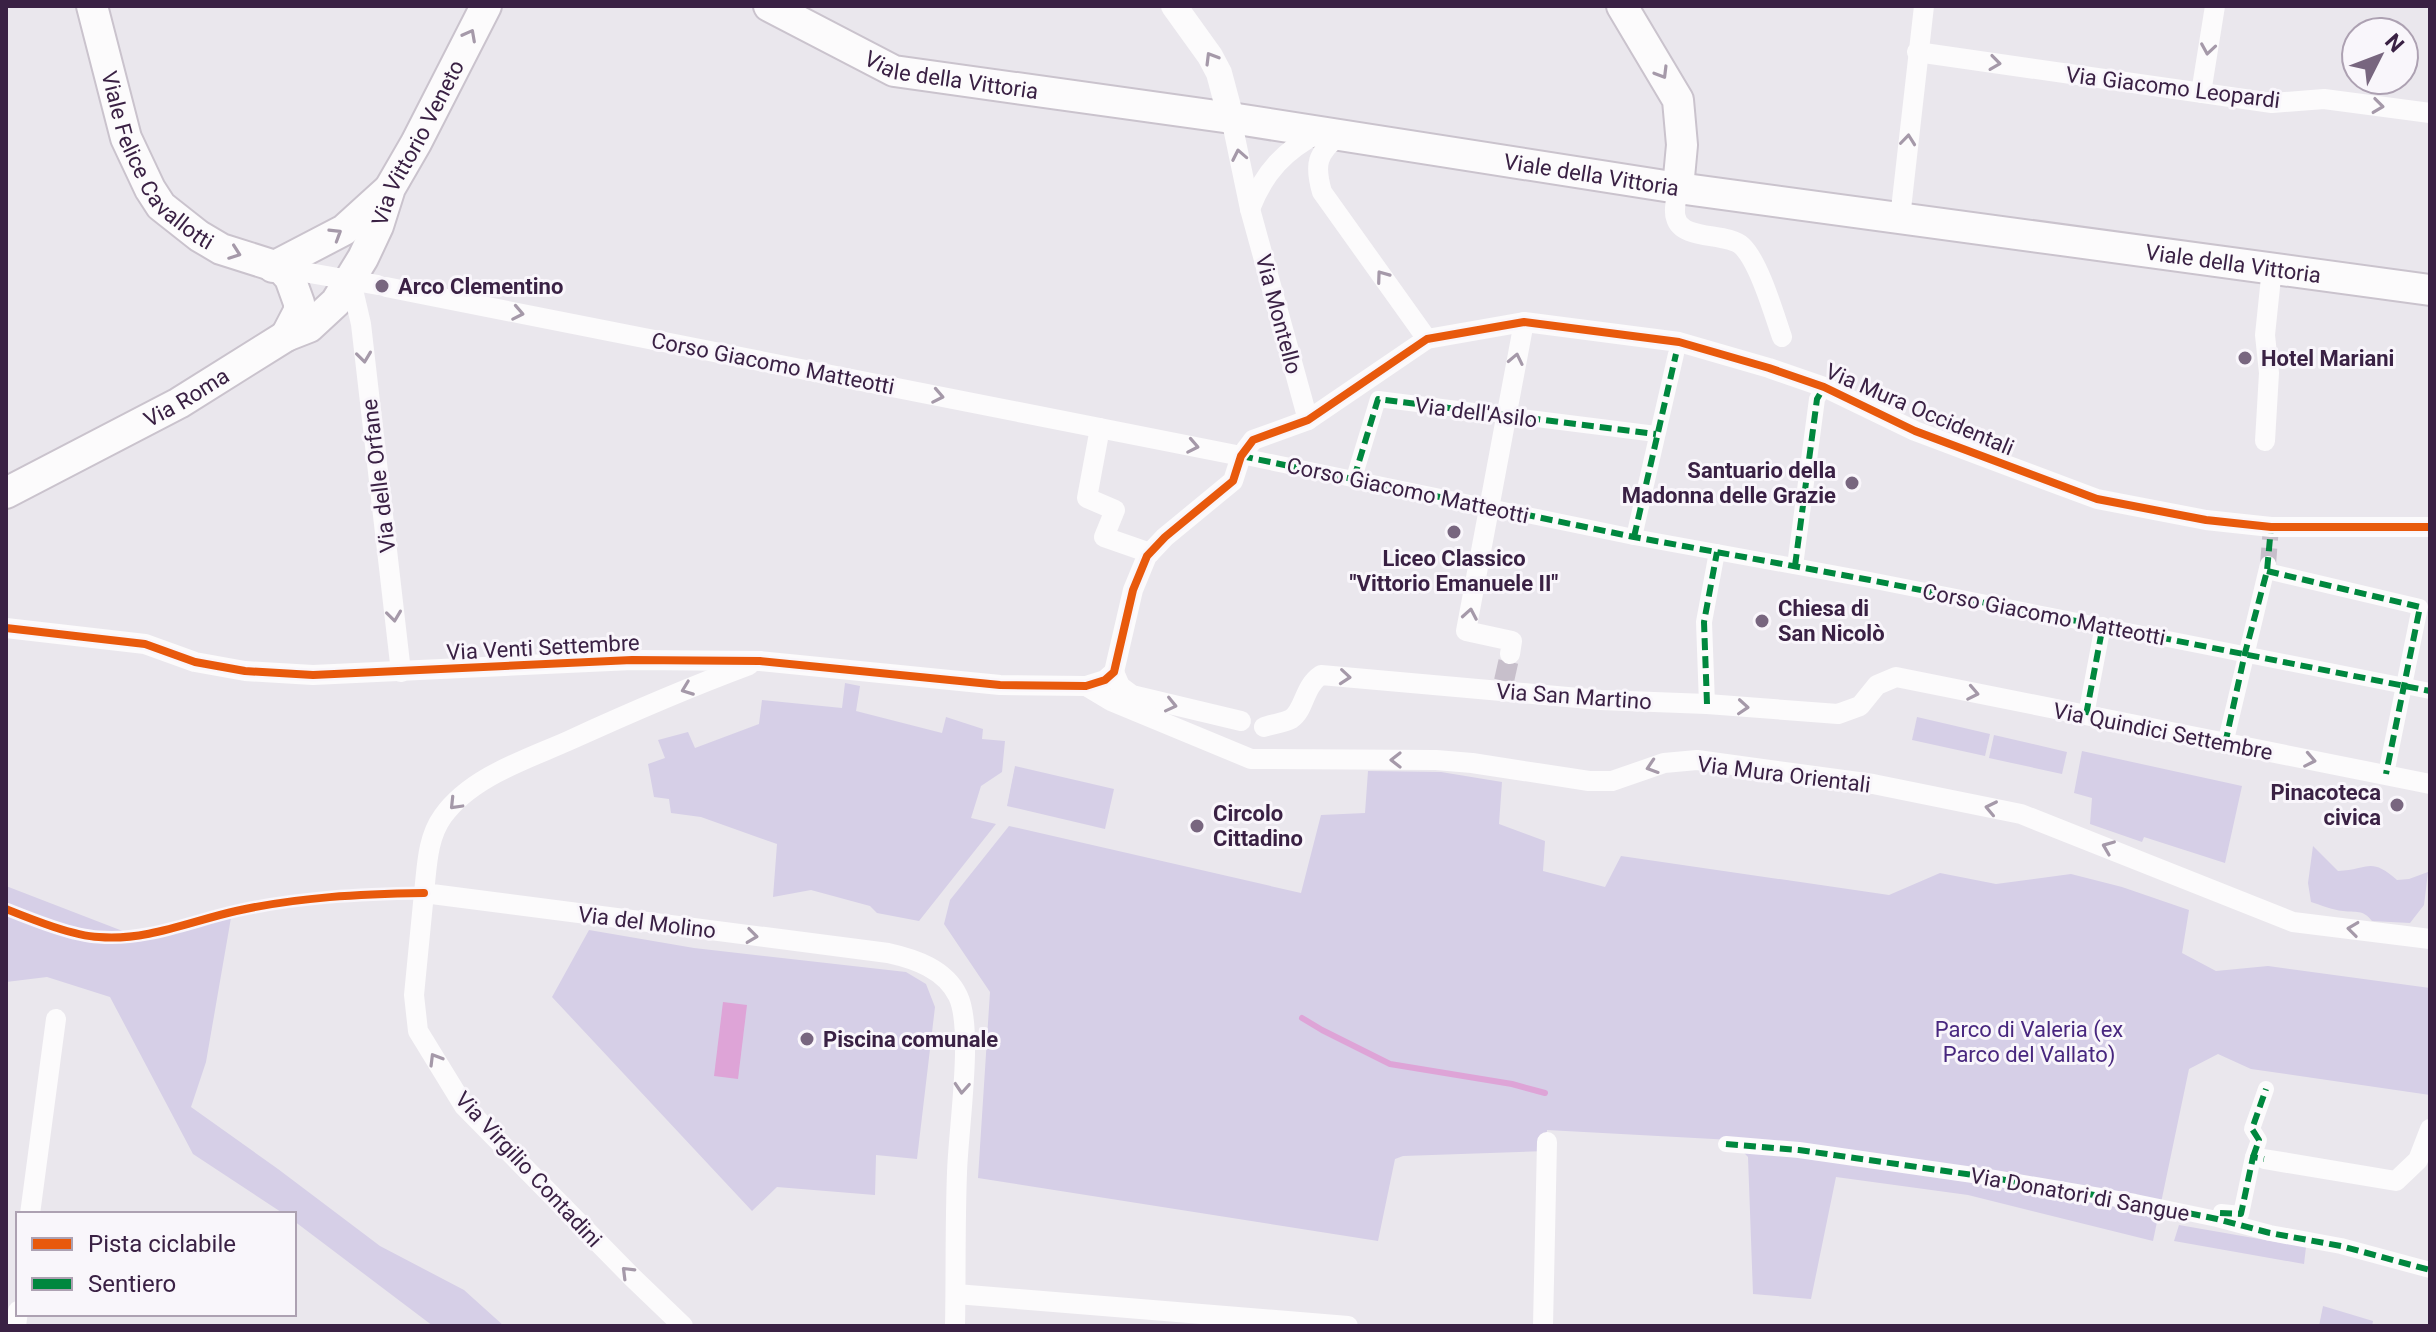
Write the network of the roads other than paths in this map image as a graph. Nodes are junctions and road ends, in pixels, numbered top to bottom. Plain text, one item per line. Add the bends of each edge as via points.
1 (92, 6) edge
2 (486, 6) edge
3 (769, 6) edge
4 (1174, 6) edge
5 (1622, 6) edge
6 (1924, 6) edge
7 (2215, 6) edge
8 (1917, 52) junction
9 (2201, 93) junction
10 (2430, 113) edge
11 (1231, 118) junction
12 (1330, 133) junction
13 (390, 188) junction
14 (1678, 188) junction
15 (1250, 209) junction
16 (1900, 218) junction
17 (277, 267) junction
18 (2272, 268) junction
19 (372, 284) junction
20 (2430, 290) edge
21 (1524, 322) junction
22 (286, 336) junction
23 (1782, 337) dead end
24 (1427, 339) junction
25 (1676, 354) dead end
26 (1824, 387) junction
27 (1505, 416) junction
28 (1308, 420) junction
29 (1100, 428) junction
30 (1656, 434) junction
31 (2265, 441) dead end
32 (1241, 456) junction
33 (1354, 478) junction
34 (6, 493) edge
35 (1489, 507) junction
36 (2430, 527) edge
37 (1634, 537) junction
38 (1717, 552) junction
39 (1150, 553) junction
40 (1795, 566) junction
41 (2103, 625) junction
42 (6, 628) edge
43 (2245, 653) junction
44 (1510, 654) dead end
45 (760, 661) junction
46 (401, 672) junction
47 (1114, 672) junction
48 (1896, 677) joint
49 (2403, 685) junction
50 (1086, 686) junction
51 (2430, 691) edge
52 (1707, 704) junction
53 (2086, 715) junction
54 (1241, 721) dead end
55 (1264, 727) dead end
56 (2225, 744) junction
57 (2386, 774) junction
58 (2430, 784) edge
59 (424, 893) junction
60 (2430, 939) edge
61 (56, 1019) dead end
62 (2266, 1089) dead end
63 (2430, 1129) edge
64 (1547, 1142) dead end
65 (1726, 1144) dead end
66 (2259, 1158) junction
67 (31, 1209) edge
68 (2217, 1219) junction
69 (2430, 1270) edge
70 (956, 1294) junction
71 (683, 1326) edge
72 (955, 1326) edge
73 (1348, 1326) edge
74 (1543, 1326) edge

1 -> 17 main road, Viale Felice Cavallotti via 126,138 161,206 221,249
13 -> 2 main road, Via Vittorio Veneto
3 - 11 main road, Viale della Vittoria via 894,71
11 -> 4 street via 1215,64
5 -> 14 main road via 1678,100
6 - 8 street
7 -> 9 street
8 -> 9 street, Via Giacomo Leopardi
16 -> 8 street
9 -> 10 street, Via Giacomo Leopardi via 2272,103 2324,99
11 - 12 main road, Viale della Vittoria
15 -> 11 street, Via Montello
12 - 14 main road, Viale della Vittoria
12 - 15 street via 1276,161
24 -> 12 street via 1322,192 1317,173
17 -> 13 main road via 344,230
13 - 19 main road, Via Vittorio Veneto via 378,226
14 - 16 main road, Viale della Vittoria
14 - 23 street via 1677,222 1691,232 1744,248
15 - 28 street, Via Montello
16 - 18 main road, Viale della Vittoria
17 - 19 street, Viale Felice Cavallotti
17 - 22 main road via 290,278 299,303
18 - 20 main road, Viale della Vittoria
18 - 31 street via 2265,335
19 - 22 main road, Via Roma
19 -> 29 street, Corso Giacomo Matteotti
19 -> 46 street, Via delle Orfane via 361,324
21 - 24 street, Via Mura Occidentali
21 - 26 street, Via Mura Occidentali via 1679,342
27 -> 21 street
22 - 34 main road, Via Roma via 179,403
24 - 28 street, Via Mura Occidentali
25 - 30 street
26 - 36 street, Via Mura Occidentali via 1915,431 2097,499 2271,527
26 - 40 street via 1817,399
27 - 30 street, Via dell'Asilo
27 - 33 street, Via dell'Asilo via 1378,399
27 - 35 street
28 - 32 street, Via Mura Occidentali via 1253,440
29 -> 32 street, Corso Giacomo Matteotti
29 - 39 street via 1087,498 1115,510 1104,537
30 - 37 street
32 - 33 street, Corso Giacomo Matteotti
32 - 39 street via 1233,481
33 - 35 street, Corso Giacomo Matteotti
35 - 37 street, Corso Giacomo Matteotti
44 -> 35 street via 1512,641 1466,631
37 - 38 street, Corso Giacomo Matteotti
38 - 40 street, Corso Giacomo Matteotti
38 - 52 street via 1704,622
39 - 47 street via 1133,590
40 - 41 street, Corso Giacomo Matteotti
41 - 43 street, Corso Giacomo Matteotti
41 - 53 street
42 - 46 street, Via Venti Settembre via 145,644 195,662 245,671
43 - 49 street, Corso Giacomo Matteotti
43 - 49 street via 2268,567 2420,607
43 - 56 street
45 - 46 street, Via Venti Settembre via 632,660
45 - 50 street, Via Venti Settembre via 1000,685
45 -> 59 street via 653,702 496,774 465,794 432,836
47 - 50 street
47 -> 54 street via 1132,695
52 -> 48 street, Via San Martino via 1838,714 1860,706 1877,685
48 -> 53 street, Via Quindici Settembre
49 - 51 street, Corso Giacomo Matteotti
49 - 57 street
60 -> 50 street, Via Mura Orientali via 2293,922 2021,814 1873,784 1697,760 1664,763 1612,781 1589,781 1436,760 1251,759
55 -> 52 street, Via San Martino via 1291,719 1311,682 1321,675
53 - 56 street, Via Quindici Settembre
56 -> 57 street, Via Quindici Settembre
57 - 58 street, Via Quindici Settembre
59 -> 70 street, Via del Molino via 888,953 917,960 943,976 964,1013
71 -> 59 street, Via Virgilio Contadini via 464,1106 418,1031 414,995
61 - 67 street
62 - 66 street via 2252,1129 2259,1140
63 - 66 street via 2418,1160 2396,1181
64 - 74 street
65 - 68 street, Via Donatori di Sangue via 1994,1178
66 - 68 street via 2241,1214 2221,1212
68 - 69 street, Via Donatori di Sangue
70 - 72 street, Via del Molino
70 - 73 street

